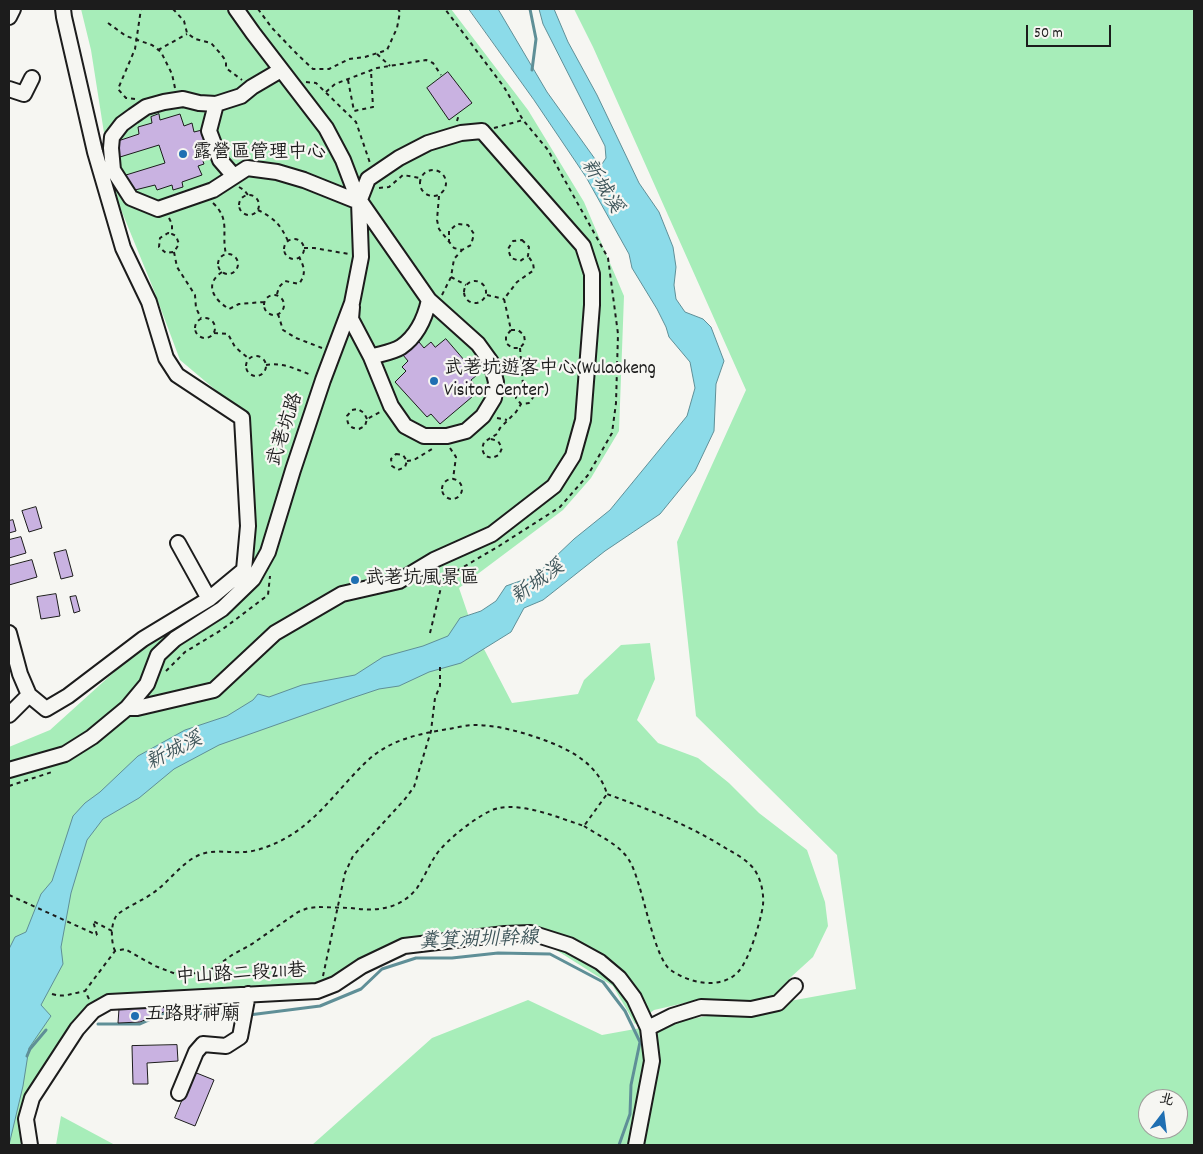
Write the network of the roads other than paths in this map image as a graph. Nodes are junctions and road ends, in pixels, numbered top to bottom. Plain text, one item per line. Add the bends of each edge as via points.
1 (13, 9) edge
2 (63, 9) edge
3 (236, 9) edge
4 (9, 17) edge
5 (282, 70) junction
6 (32, 78) dead end
7 (9, 89) edge
8 (216, 104) junction
9 (233, 175) junction
10 (359, 202) junction
11 (352, 303) junction
12 (432, 303) junction
13 (371, 357) junction
14 (178, 543) dead end
15 (209, 598) junction
16 (9, 633) edge
17 (30, 695) junction
18 (127, 708) junction
19 (9, 715) edge
20 (9, 770) edge
21 (796, 986) dead end
22 (246, 1005) junction
23 (648, 1028) junction
24 (178, 1093) dead end
25 (30, 1145) edge
26 (636, 1145) edge

1 - 4 street
2 - 15 street via 95,152 120,238 149,302 166,358 177,375 242,418 248,526 244,570
3 - 5 street, 武荖坑路
5 - 8 street via 241,96
5 - 10 street, 武荖坑路 via 326,128
6 - 7 street via 24,94
8 - 9 street via 209,132 220,160
8 - 9 street via 183,99 146,107 122,124 112,137 113,170 131,198 158,209 213,190
9 - 10 street via 246,168 277,172
10 - 11 street, 武荖坑路 via 361,256
10 - 12 street
10 - 18 street via 368,179 373,182 399,158 461,133 482,131 583,246 592,274 592,305 583,420 573,456 554,486 492,534 434,560 399,581 342,594 275,633 214,690
11 - 13 street via 351,320
11 - 18 street, 武荖坑路 via 323,380 268,552 253,579 222,609 175,639 158,655 146,684
12 - 13 street via 416,334 400,348
12 - 13 street via 478,344 490,362 496,382 494,398 483,416 466,431 447,436 424,436 405,426 384,394
14 - 15 street
15 - 17 street via 143,639 46,709
16 - 17 street via 20,674
17 - 19 street
18 - 20 street, 武荖坑路 via 65,754
21 - 23 street via 778,1003 751,1010 701,1007
22 - 23 street, 中山路二段211巷 via 317,991 404,946 531,933 569,945 600,962 619,978 634,998
22 - 24 street via 240,1037 226,1046 203,1044 196,1052
22 - 25 street, 中山路二段211巷 via 109,1002 93,1011 77,1029 32,1098 26,1119
23 - 26 street, 中山路二段211巷 via 652,1061

